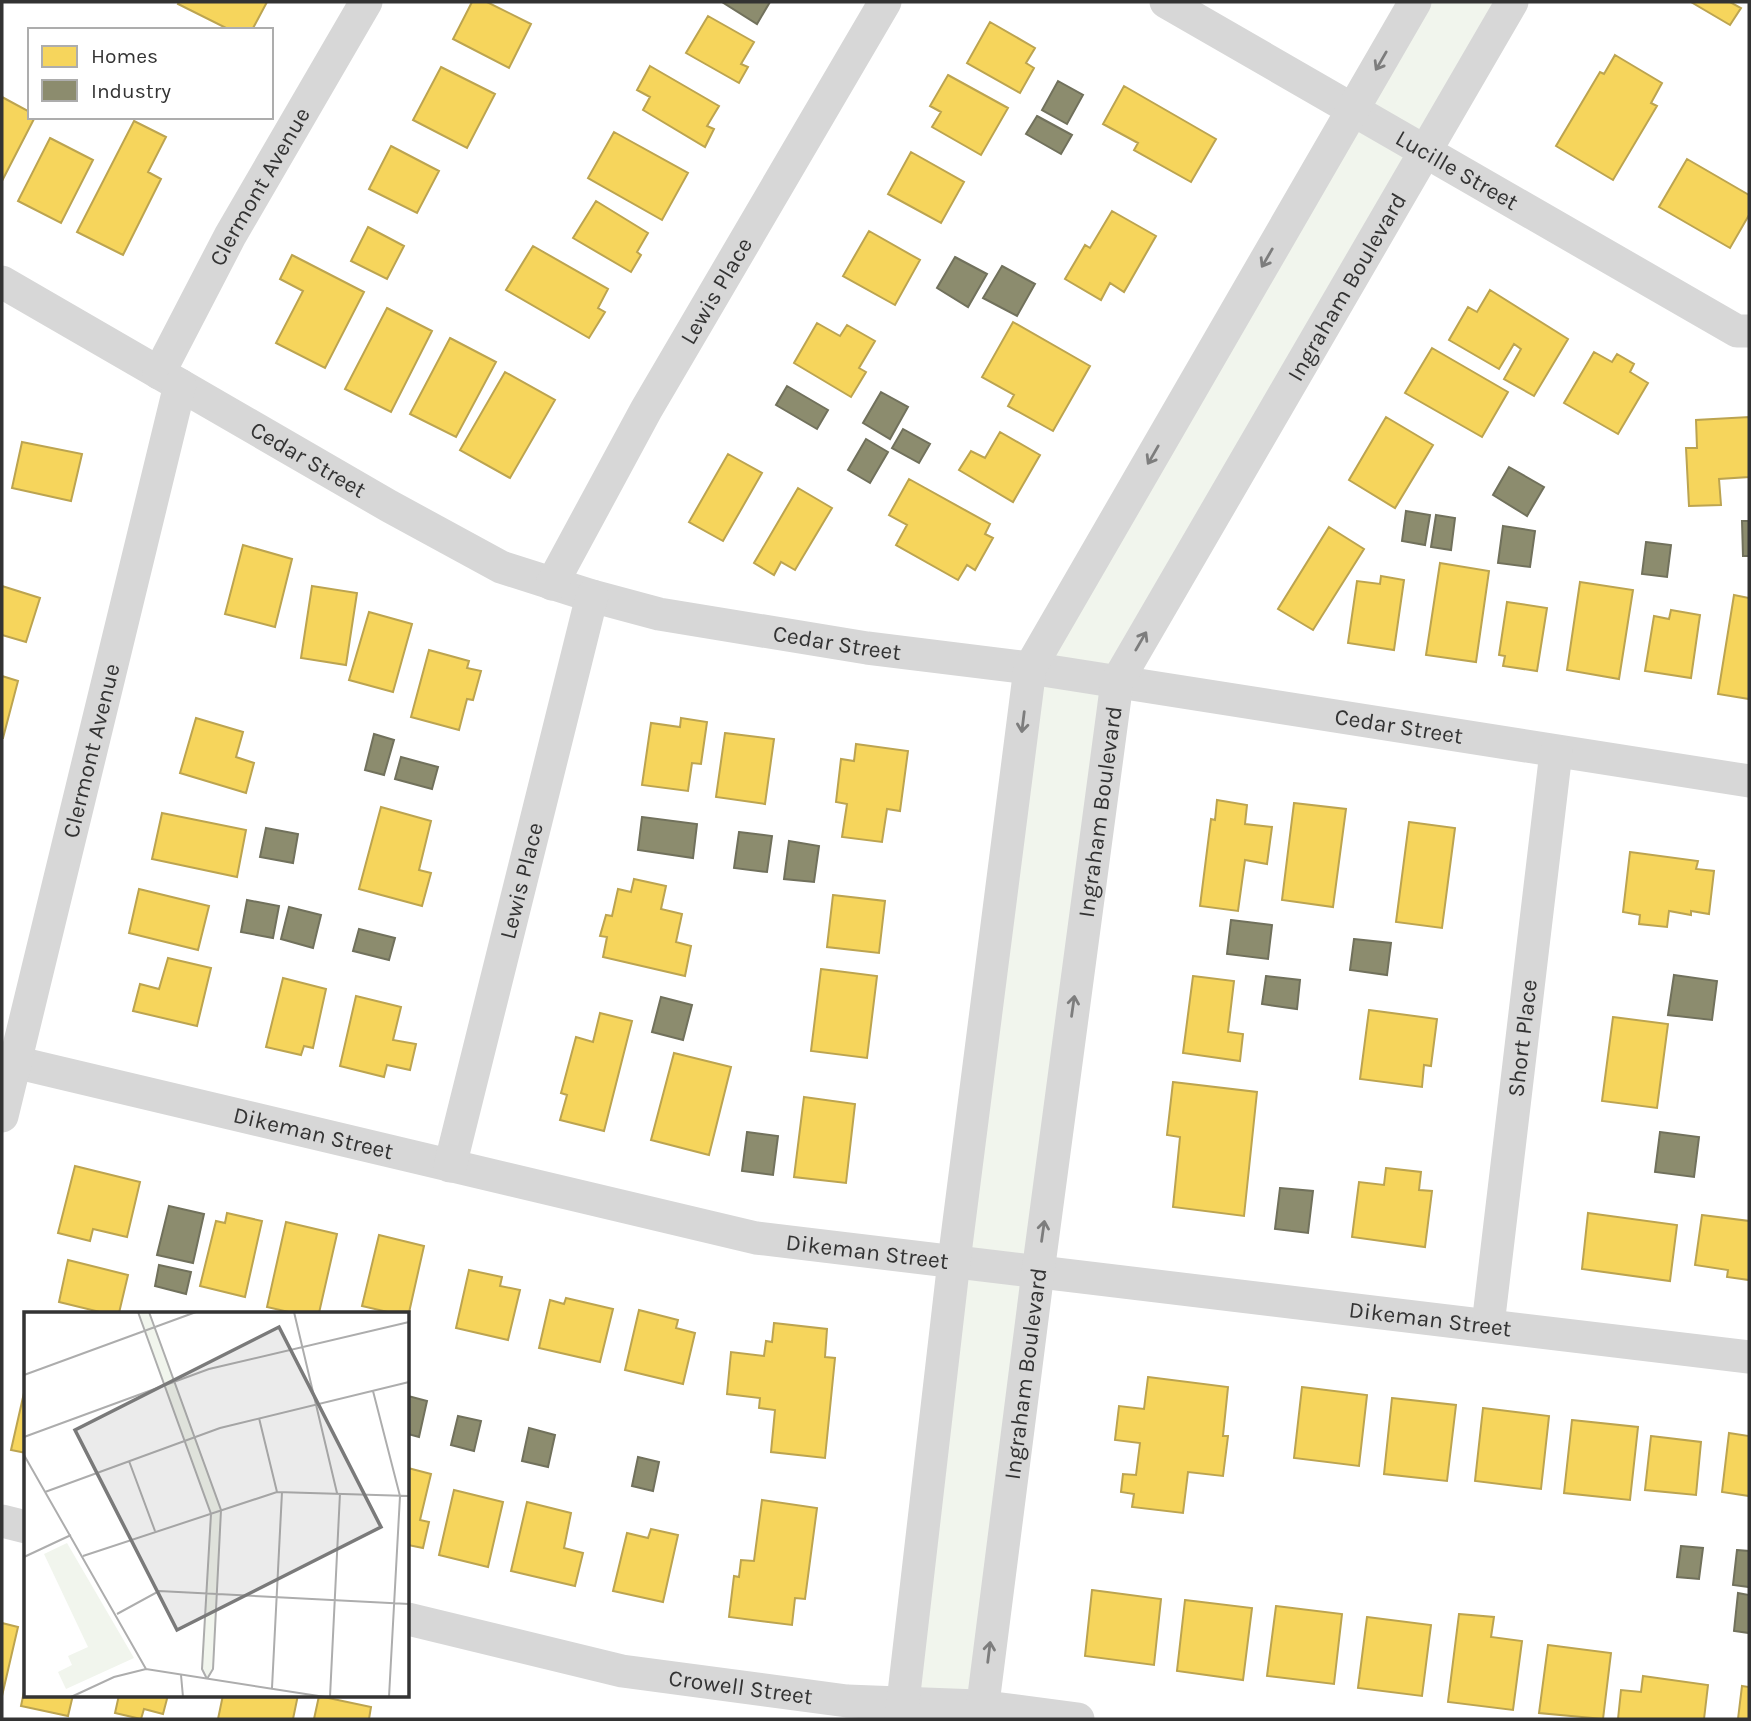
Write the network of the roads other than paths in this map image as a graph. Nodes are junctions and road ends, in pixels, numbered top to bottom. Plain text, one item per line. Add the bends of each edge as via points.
1 (366, 2) edge
2 (885, 2) edge
3 (1166, 2) edge
4 (1415, 2) edge
5 (1512, 2) edge
6 (1352, 109) junction
7 (1425, 151) junction
8 (2, 282) edge
9 (1749, 331) edge
10 (170, 379) junction
11 (552, 584) junction
12 (592, 596) junction
13 (1030, 668) junction
14 (1117, 682) junction
15 (1556, 752) junction
16 (1749, 781) edge
17 (8, 1061) edge
18 (2, 1115) edge
19 (450, 1166) junction
20 (954, 1261) junction
21 (1038, 1272) junction
22 (1488, 1325) junction
23 (1749, 1357) edge
24 (2, 1521) edge
25 (24, 1526) edge
26 (410, 1619) edge
27 (902, 1712) edge
28 (981, 1713) edge
29 (1078, 1719) edge

1 - 10 street, Clermont Avenue via 230,236
2 - 11 street, Lewis Place via 646,410
3 - 6 street, Lucille Street
4 -> 6 street
5 - 7 street, Ingraham Boulevard
6 - 7 street, Lucille Street
6 -> 13 street
7 - 9 street, Lucille Street via 1737,331
14 -> 7 street, Ingraham Boulevard
8 - 10 street, Cedar Street
10 - 11 street, Cedar Street via 501,567
10 - 17 street, Clermont Avenue
11 - 12 street, Cedar Street
12 - 13 street, Cedar Street via 659,614 867,648
12 - 19 street, Lewis Place
13 - 14 street, Cedar Street
13 -> 20 street
14 - 15 street, Cedar Street
21 -> 14 street, Ingraham Boulevard
15 - 16 street, Cedar Street
15 - 22 street, Short Place
17 - 18 street, Clermont Avenue
17 - 19 street, Dikeman Street
19 - 20 street, Dikeman Street via 756,1238
20 - 21 street, Dikeman Street
20 - 27 street
21 - 22 street, Dikeman Street
28 -> 21 street, Ingraham Boulevard
22 - 23 street, Dikeman Street
24 - 25 street
26 - 27 street, Crowell Street via 622,1671
27 - 28 street, Crowell Street
28 - 29 street, Crowell Street

